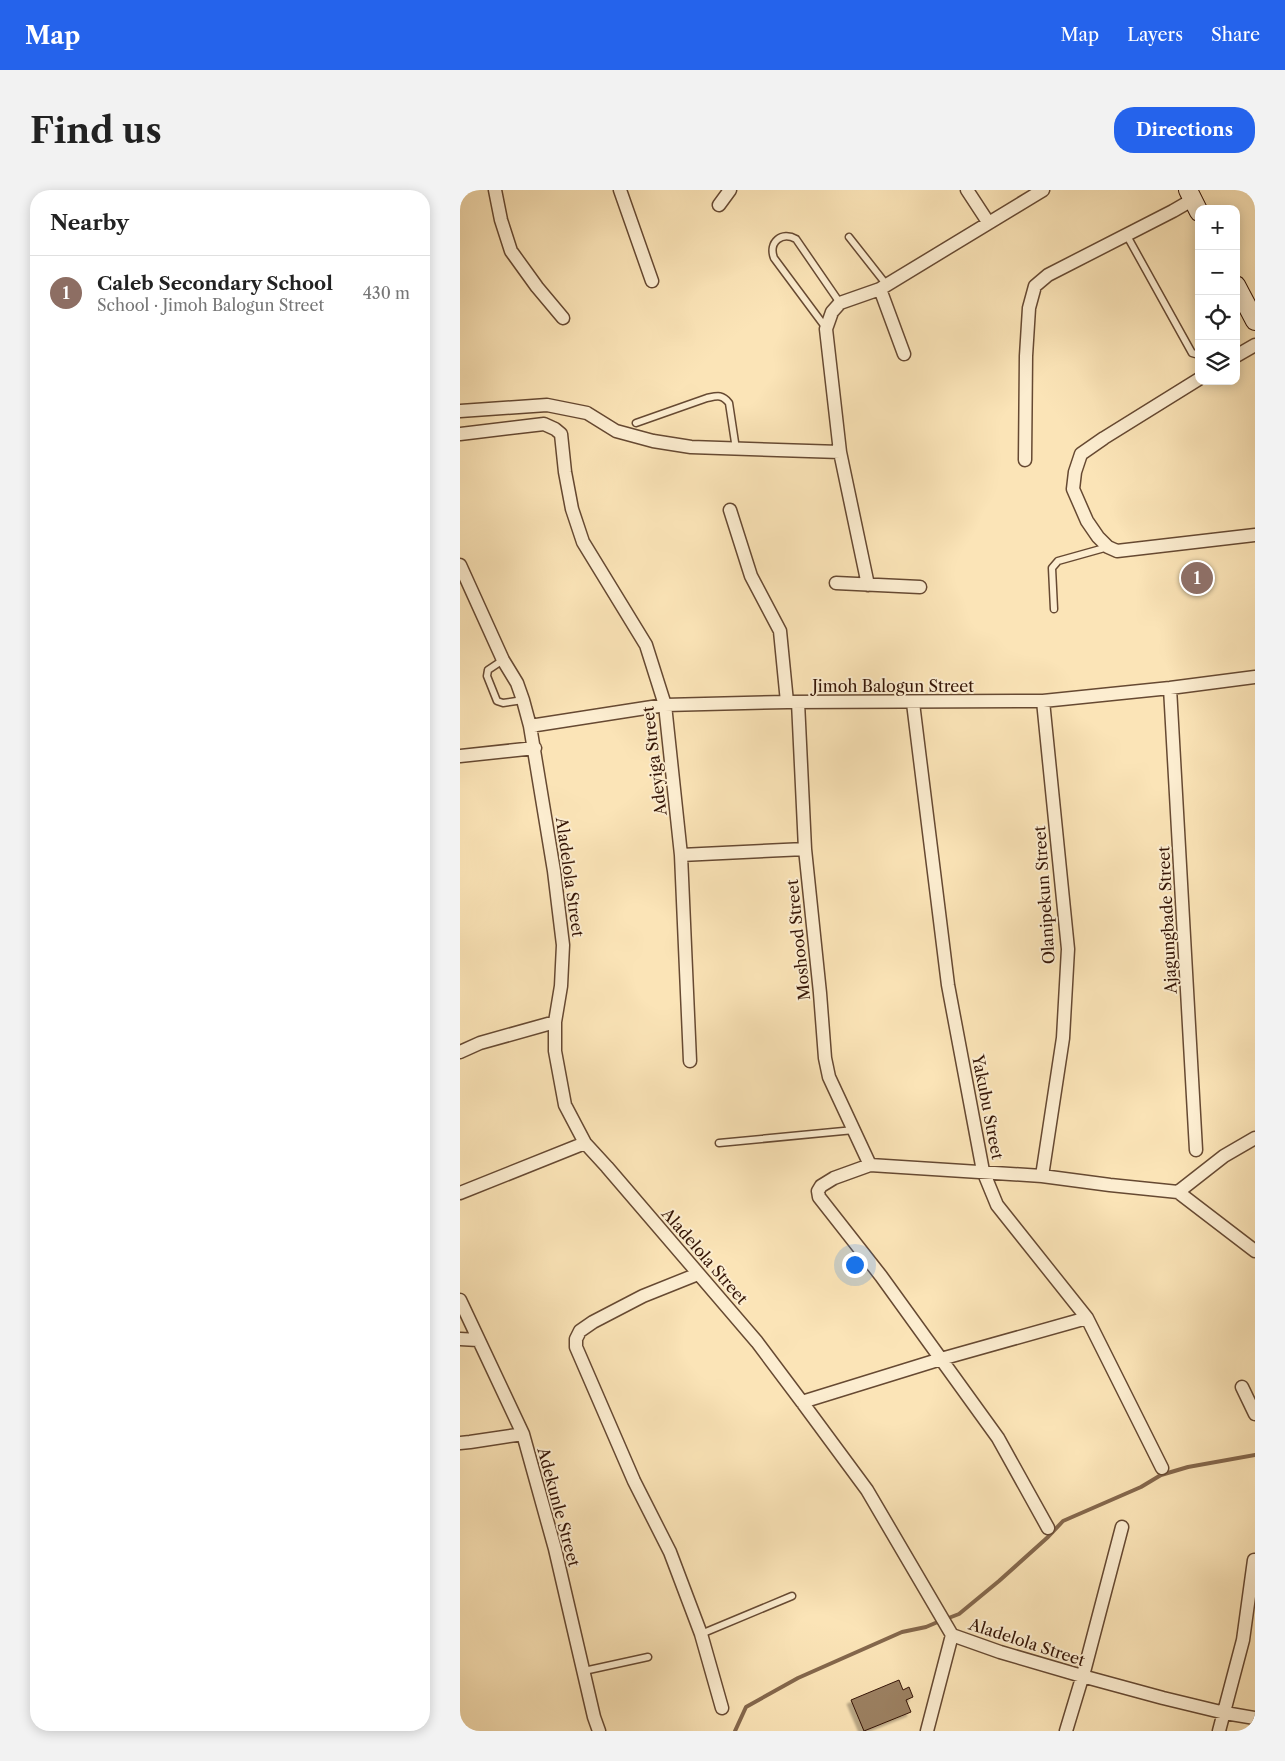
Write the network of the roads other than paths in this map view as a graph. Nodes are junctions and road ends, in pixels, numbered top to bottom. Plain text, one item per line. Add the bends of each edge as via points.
1 (495, 190) edge
2 (620, 190) edge
3 (730, 190) edge
4 (967, 190) edge
5 (1043, 190) edge
6 (1193, 201) edge
7 (719, 205) dead end
8 (988, 222) junction
9 (1126, 234) junction
10 (850, 237) dead end
11 (652, 281) dead end
12 (883, 286) junction
13 (1240, 293) edge
14 (840, 303) junction
15 (563, 318) dead end
16 (1255, 321) edge
17 (826, 329) junction
18 (1255, 345) edge
19 (904, 354) dead end
20 (1195, 354) edge
21 (1240, 354) edge
22 (1195, 381) edge
23 (460, 411) edge
24 (636, 423) dead end
25 (460, 434) edge
26 (736, 449) junction
27 (840, 452) junction
28 (1025, 460) dead end
29 (730, 510) dead end
30 (1255, 535) edge
31 (1108, 547) junction
32 (460, 565) edge
33 (836, 583) dead end
34 (868, 585) junction
35 (920, 587) dead end
36 (1054, 609) dead end
37 (503, 660) junction
38 (1255, 677) edge
39 (1170, 688) junction
40 (524, 700) junction
41 (792, 702) junction
42 (913, 702) junction
43 (1043, 702) junction
44 (666, 705) junction
45 (530, 726) junction
46 (535, 748) junction
47 (460, 756) edge
48 (805, 850) junction
49 (681, 856) junction
50 (555, 1022) junction
51 (460, 1052) edge
52 (690, 1061) dead end
53 (855, 1130) junction
54 (1255, 1138) edge
55 (585, 1143) junction
56 (719, 1143) dead end
57 (1196, 1150) dead end
58 (870, 1165) junction
59 (983, 1171) junction
60 (1042, 1176) junction
61 (460, 1192) edge
62 (1178, 1192) junction
63 (1255, 1251) edge
64 (698, 1274) junction
65 (460, 1300) edge
66 (1087, 1318) junction
67 (460, 1338) edge
68 (478, 1340) junction
69 (941, 1359) junction
70 (1242, 1388) dead end
71 (802, 1402) junction
72 (1255, 1414) edge
73 (523, 1434) junction
74 (460, 1442) edge
75 (1162, 1468) dead end
76 (1122, 1527) dead end
77 (1048, 1528) dead end
78 (1254, 1560) edge
79 (792, 1596) dead end
80 (951, 1633) junction
81 (701, 1634) junction
82 (648, 1657) dead end
83 (584, 1671) junction
84 (1082, 1676) junction
85 (722, 1708) dead end
86 (1225, 1713) junction
87 (1255, 1718) edge
88 (599, 1731) edge
89 (927, 1731) edge
90 (1066, 1731) edge
91 (1219, 1731) edge

1 - 15 street via 511,251
2 - 11 street
3 - 7 street
4 - 8 street
5 - 8 street
6 - 9 street
8 - 12 street
9 - 20 lane
9 - 28 street via 1048,275 1035,286 1029,308 1026,356
10 - 12 lane
12 - 14 street
12 - 19 street
13 - 16 street
14 - 17 street via 832,312
14 - 17 lane via 796,239 790,235 773,244 774,258
17 - 27 street
18 - 21 street
22 - 31 street via 1081,454 1073,489 1087,521
23 - 26 street via 547,405 587,413 616,431 653,441
24 - 26 lane via 718,395 729,403
25 - 44 street, Adeyiga Street via 544,424 561,434 572,509 583,542 646,645
26 - 27 street
27 - 34 street
29 - 41 street, Moshood Street via 751,576 780,631
30 - 31 street via 1117,550
31 - 36 lane via 1054,564
32 - 37 street, Aladelola Street
33 - 34 street
34 - 35 street
37 - 40 street, Aladelola Street
37 - 40 lane via 487,673 496,701
38 - 39 street, Jimoh Balogun Street
39 - 43 street, Jimoh Balogun Street
39 - 57 street, Ajagungbade Street
40 - 45 street, Aladelola Street
41 - 42 street, Jimoh Balogun Street
41 - 44 street, Jimoh Balogun Street
41 - 48 street, Moshood Street
42 - 43 street, Jimoh Balogun Street
42 - 59 street, Yakubu Street via 948,985
43 - 60 street, Olanipekun Street via 1068,949 1063,1038
44 - 45 street, Jimoh Balogun Street
44 - 49 street, Adeyiga Street
45 - 46 street, Aladelola Street
46 - 47 street
46 - 50 street, Aladelola Street via 563,945
48 - 49 street
48 - 53 street, Moshood Street via 824,1058 829,1077
49 - 52 street, Adeyiga Street
50 - 51 street via 480,1043
50 - 55 street, Aladelola Street via 555,1051 565,1105
53 - 56 lane
53 - 58 street, Moshood Street
54 - 62 street via 1224,1156
55 - 61 street
55 - 64 street, Aladelola Street
58 - 59 street
58 - 69 street via 834,1178 821,1186 818,1197
59 - 60 street
59 - 66 street, Yakubu Street via 997,1205
60 - 62 street
62 - 63 street
64 - 71 street, Aladelola Street via 757,1342
64 - 81 street via 643,1296 593,1322 580,1331 576,1347 634,1481 670,1552
65 - 68 street, Adekunle Street
66 - 69 street
66 - 75 street, Yakubu Street
67 - 68 street
68 - 73 street, Adekunle Street
69 - 71 street
69 - 77 street via 998,1438
70 - 72 street
71 - 80 street, Aladelola Street via 867,1490
73 - 74 street
73 - 83 street, Adekunle Street
76 - 84 street
78 - 86 street via 1243,1640
79 - 81 lane
80 - 84 street, Aladelola Street via 1000,1652
80 - 89 street
81 - 85 street
82 - 83 lane
83 - 88 street, Adekunle Street
84 - 86 street, Aladelola Street
84 - 90 street
86 - 87 street, Aladelola Street
86 - 91 street

